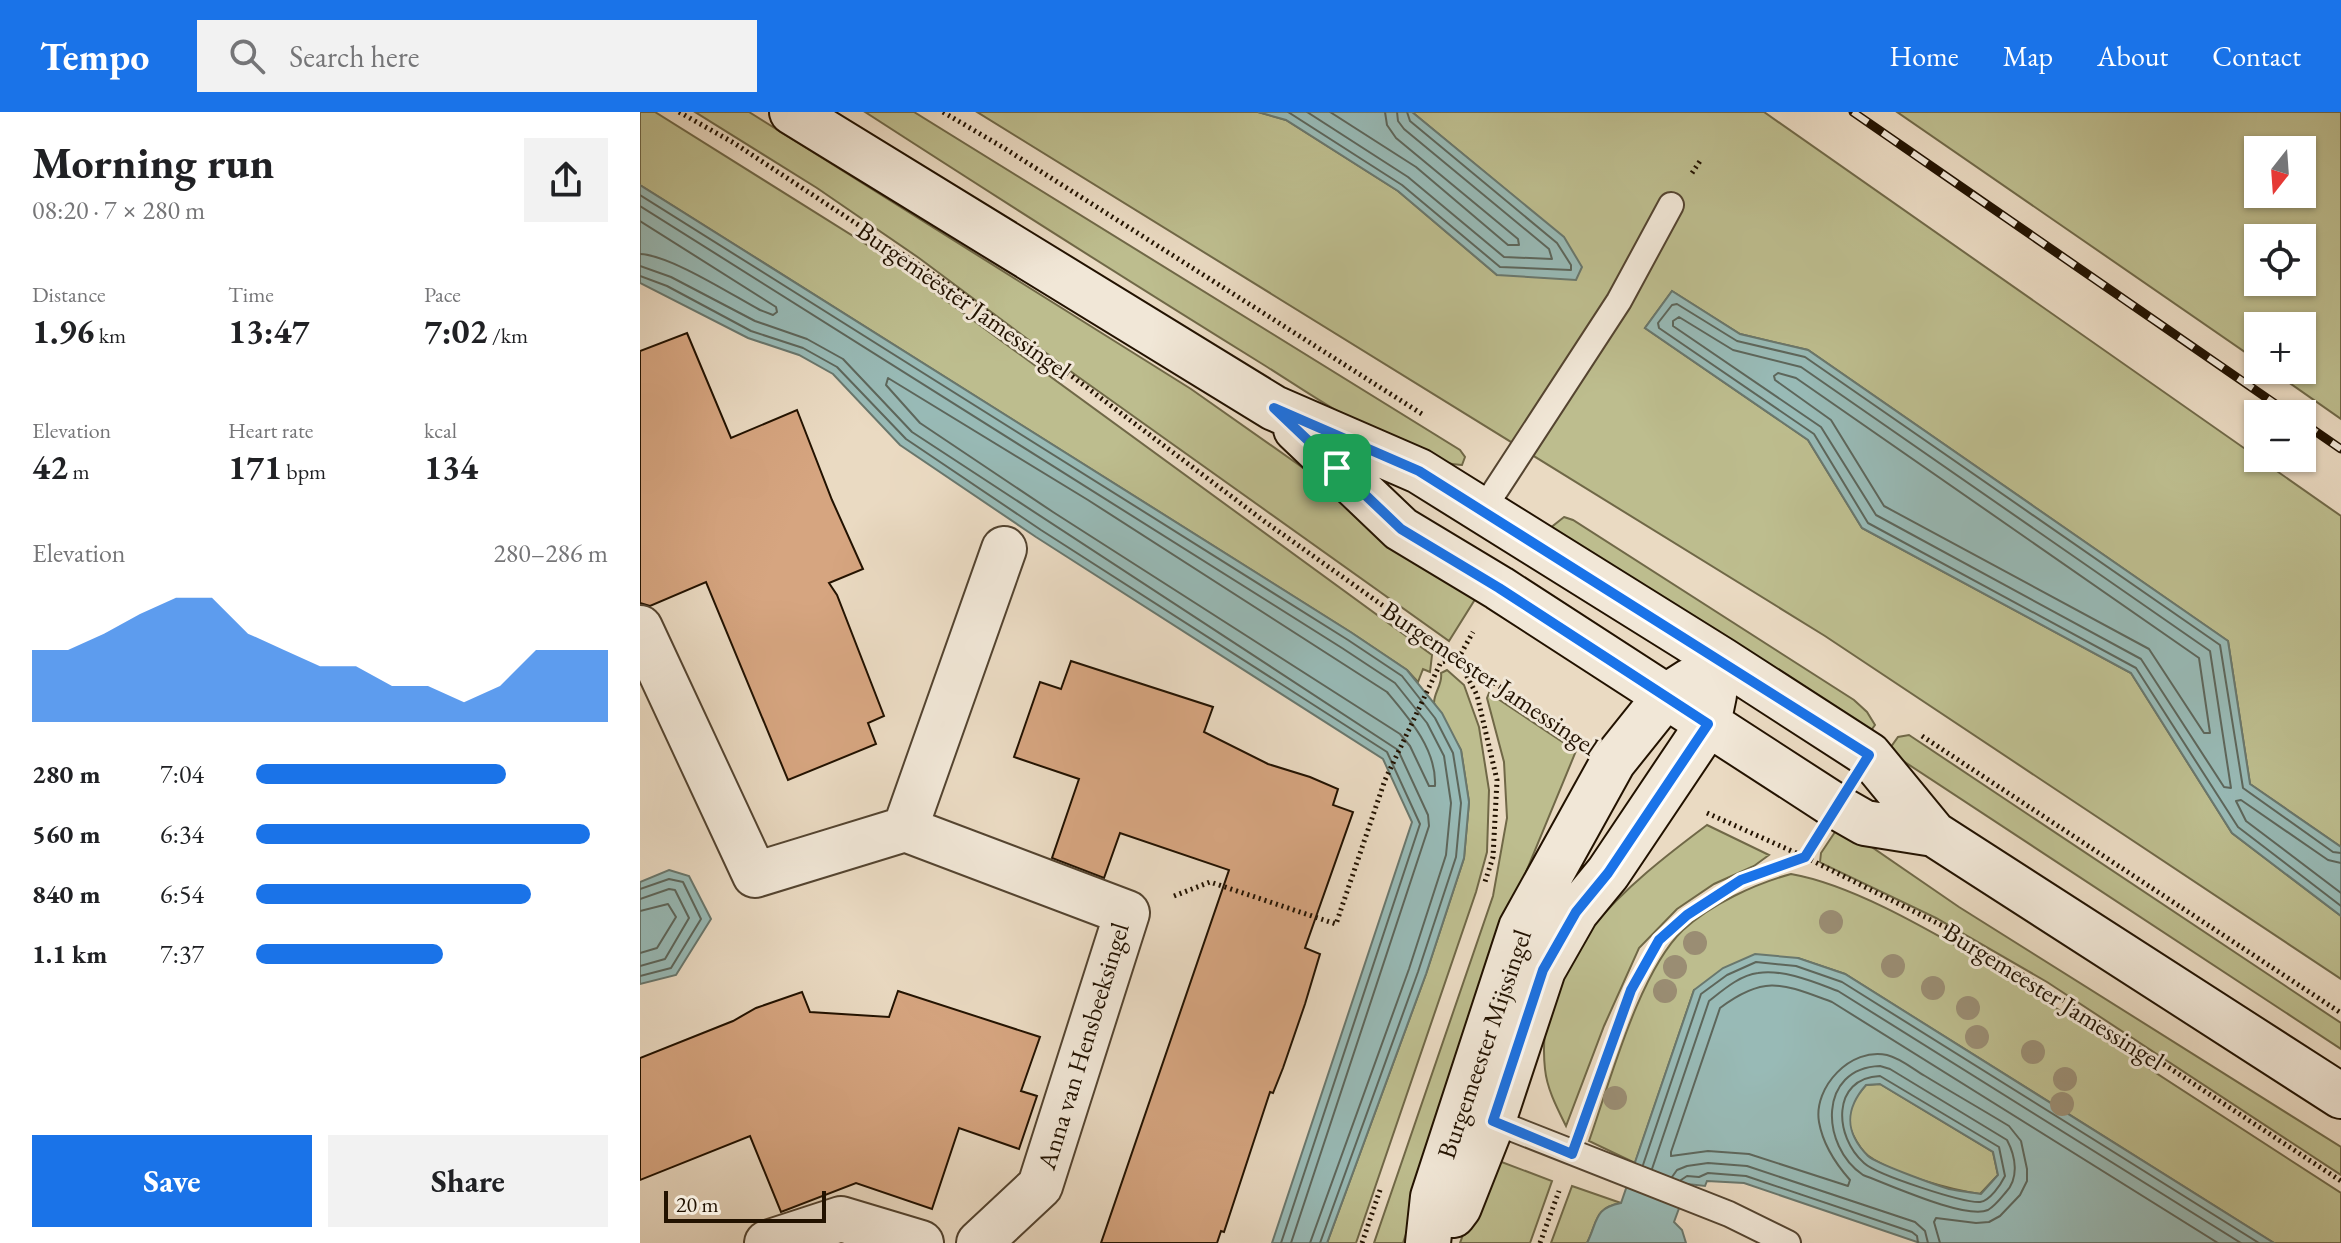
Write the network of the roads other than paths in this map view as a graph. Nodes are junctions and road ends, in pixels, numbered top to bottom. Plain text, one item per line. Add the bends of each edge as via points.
1 (792, 112) edge
2 (1671, 205) dead end
3 (1274, 408) junction
4 (1482, 511) junction
5 (1004, 549) dead end
6 (640, 628) edge
7 (1722, 660) junction
8 (1665, 697) junction
9 (1708, 724) junction
10 (905, 829) junction
11 (1934, 834) junction
12 (2341, 1096) edge
13 (1493, 1121) junction
14 (767, 1243) edge
15 (921, 1243) edge
16 (979, 1243) edge
17 (1431, 1243) edge
18 (1788, 1243) edge

1 - 3 street
2 - 4 lane via 1619,301
3 - 4 street via 1419,471
3 - 8 street via 1401,529
4 - 7 street
5 - 10 street
6 - 10 street via 755,875
7 - 8 street, Burgemeester Mijssingel
7 - 9 street, Burgemeester Mijssingel
7 - 11 street via 1869,755
8 - 9 street
8 - 17 street, Burgemeester Mijssingel via 1613,762 1521,928 1433,1197
9 - 11 street via 1865,823
9 - 13 street, Burgemeester Mijssingel via 1576,912 1543,970
10 - 16 street, Anna van Hensbeeksingel via 1127,913 1040,1186
11 - 12 street
13 - 17 street, Burgemeester Mijssingel via 1459,1207
13 - 18 lane via 1729,1214
14 - 15 street via 841,1219

